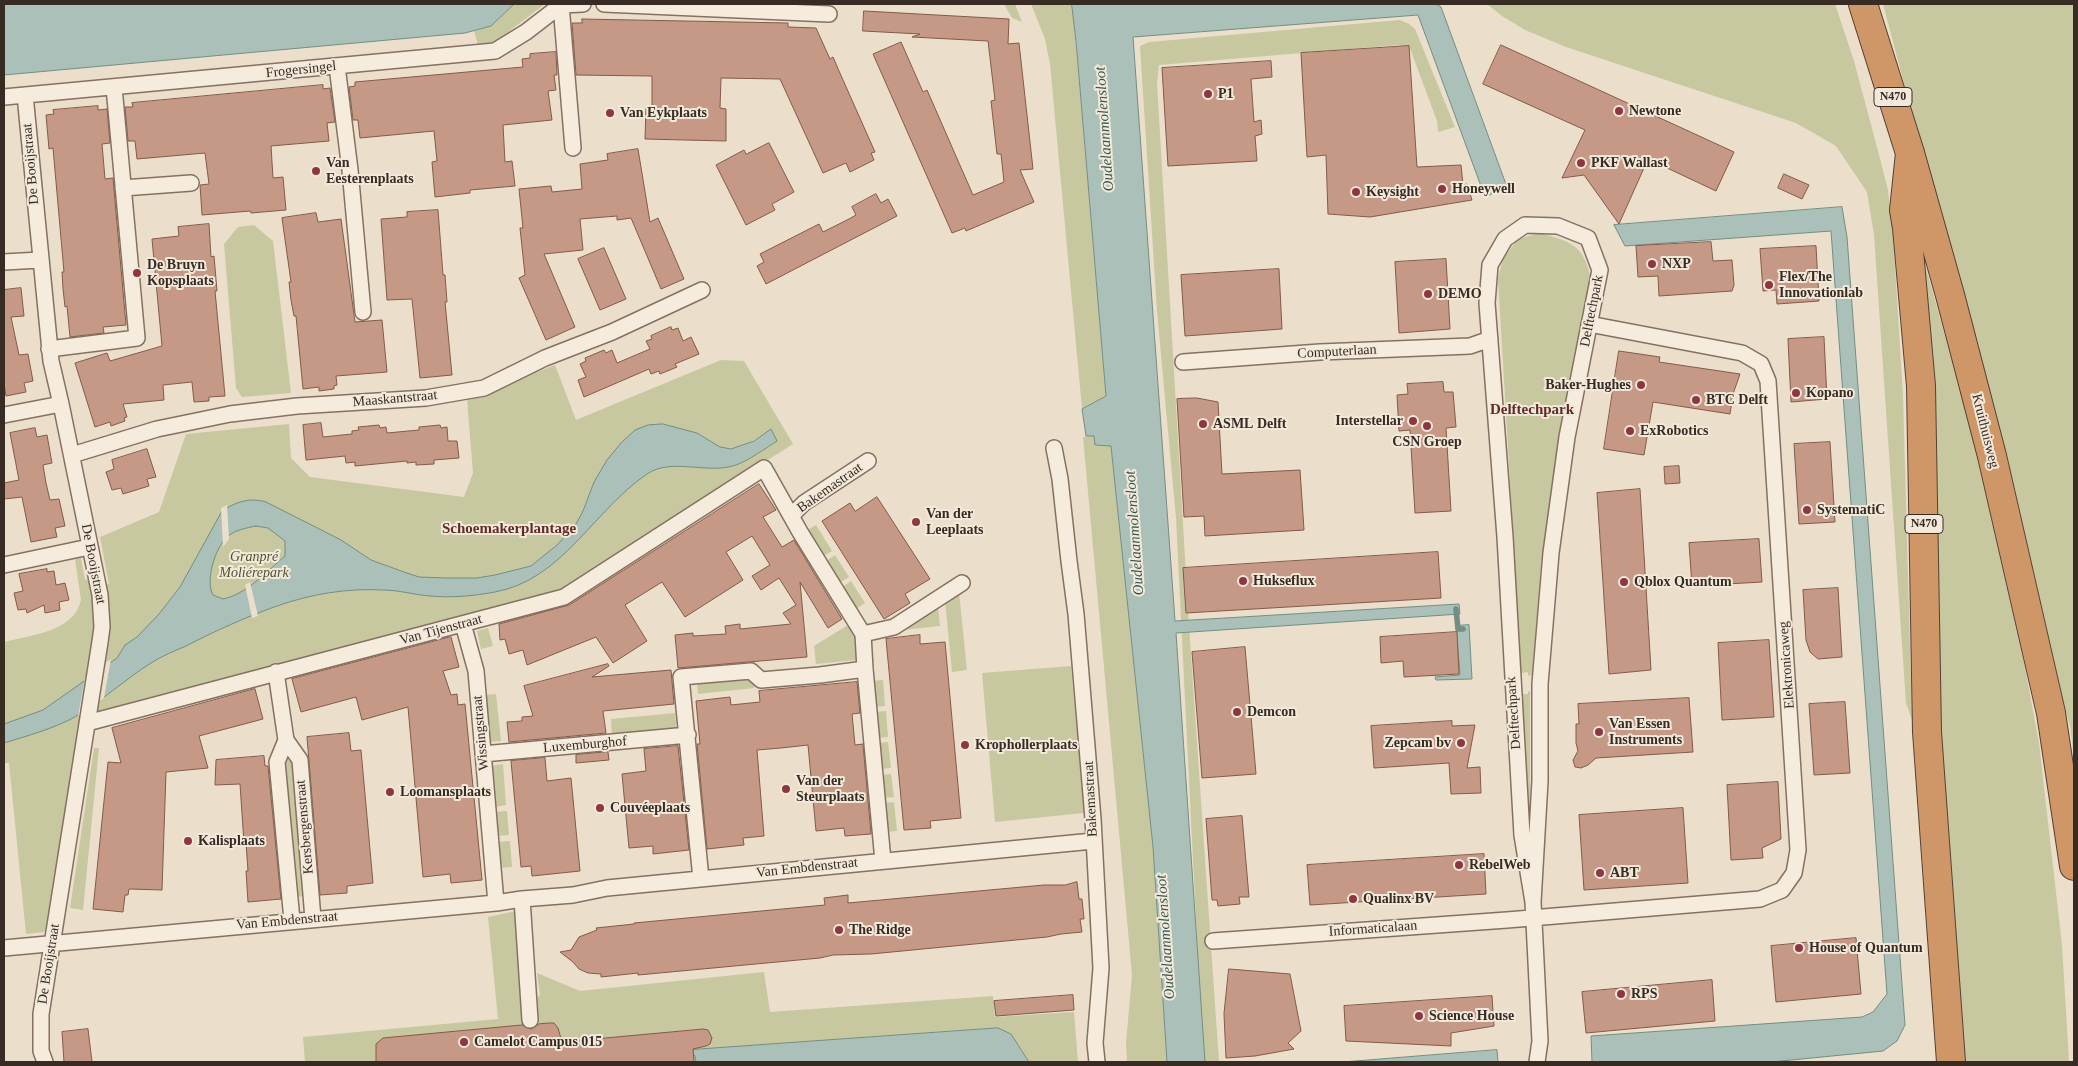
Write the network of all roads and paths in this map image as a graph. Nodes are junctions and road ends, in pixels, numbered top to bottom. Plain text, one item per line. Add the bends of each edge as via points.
1 (583, 4) edge
2 (604, 4) edge
3 (1863, 4) edge
4 (560, 5) junction
5 (829, 14) dead end
6 (337, 66) junction
7 (114, 87) junction
8 (25, 95) junction
9 (4, 97) edge
10 (572, 148) dead end
11 (1910, 153) junction
12 (191, 183) dead end
13 (123, 188) junction
14 (40, 260) junction
15 (4, 262) edge
16 (702, 290) dead end
17 (363, 312) dead end
18 (1590, 324) junction
19 (1490, 339) junction
20 (49, 349) junction
21 (1183, 362) dead end
22 (61, 404) junction
23 (4, 415) edge
24 (1054, 448) dead end
25 (72, 456) junction
26 (868, 461) dead end
27 (791, 516) junction
28 (89, 547) junction
29 (4, 565) edge
30 (962, 582) dead end
31 (463, 624) junction
32 (863, 634) junction
33 (865, 669) junction
34 (276, 672) junction
35 (87, 723) junction
36 (688, 735) junction
37 (286, 740) junction
38 (483, 754) junction
39 (1093, 841) junction
40 (883, 861) junction
41 (2074, 866) edge
42 (701, 879) junction
43 (522, 898) junction
44 (1533, 902) junction
45 (496, 903) junction
46 (1534, 918) junction
47 (313, 919) junction
48 (292, 920) junction
49 (1213, 941) dead end
50 (52, 945) junction
51 (4, 948) edge
52 (530, 1020) dead end
53 (1540, 1041) junction
54 (45, 1062) edge
55 (1097, 1062) edge
56 (1537, 1062) edge
57 (1548, 1062) edge
58 (1951, 1062) edge

1 - 4 street
2 - 5 street
3 - 11 highway, Kruithuisweg / N470
4 - 6 street, Frogersingel via 495,51
4 - 10 street
6 - 7 street, Frogersingel
6 - 17 street
7 - 8 street, Frogersingel
7 - 13 street
8 - 9 street, Frogersingel
8 - 14 street, De Booijstraat
11 - 41 highway, Kruithuisweg / N470 via 1994,466 2051,713
11 - 58 highway, N470 via 1904,210 1921,386 1927,732
12 - 13 street
13 - 20 street via 137,338
14 - 15 street
14 - 20 street, De Booijstraat
16 - 25 street, Maaskantstraat via 484,388 426,398 297,406 230,414 157,429
18 - 19 street, Delftechpark via 1600,270 1588,238 1558,226 1525,225 1505,239 1490,265 1487,303
18 - 44 street, Delftechpark via 1567,437 1551,553 1540,684 1540,781
18 - 46 street, Elektronicaweg via 1742,353 1761,364 1768,381 1798,850 1794,873 1782,890 1760,899
19 - 21 street, Computerlaan via 1470,346
19 - 44 street, Delftechpark via 1522,835
20 - 22 street, De Booijstraat
22 - 23 street
22 - 25 street, De Booijstraat
24 - 39 street, Bakemastraat via 1076,614
25 - 28 street, De Booijstraat
26 - 27 street, Bakemastraat via 804,503
27 - 31 street, Van Tijenstraat via 764,468 564,597
27 - 32 street
28 - 29 street
28 - 35 street, De Booijstraat via 100,595 102,628
30 - 32 street via 894,627
31 - 34 street, Van Tijenstraat
31 - 38 street, Wissingstraat via 476,671
32 - 33 street
33 - 36 street via 761,680 751,671 681,677
33 - 40 street
34 - 35 street, Van Tijenstraat
34 - 37 street, Kersbergenstraat
35 - 50 street, De Booijstraat
36 - 38 street, Luxemburghof
36 - 42 street
37 - 47 street, Kersbergenstraat via 300,760
37 - 48 street, Kersbergenstraat via 277,762
38 - 45 street, Wissingstraat
39 - 40 street, Van Embdenstraat
39 - 55 street, Bakemastraat via 1101,968
40 - 42 street, Van Embdenstraat
42 - 43 street, Van Embdenstraat
43 - 45 street, Van Embdenstraat
43 - 52 street
44 - 46 street, Delftechpark
45 - 47 street, Van Embdenstraat
46 - 49 street, Informaticalaan
46 - 53 street, Delftechpark
47 - 48 street, Van Embdenstraat
48 - 50 street, Van Embdenstraat
50 - 51 street, Van Embdenstraat
50 - 54 street, De Booijstraat via 40,1034
53 - 56 street, Delftechpark
53 - 57 street, Delftechpark

